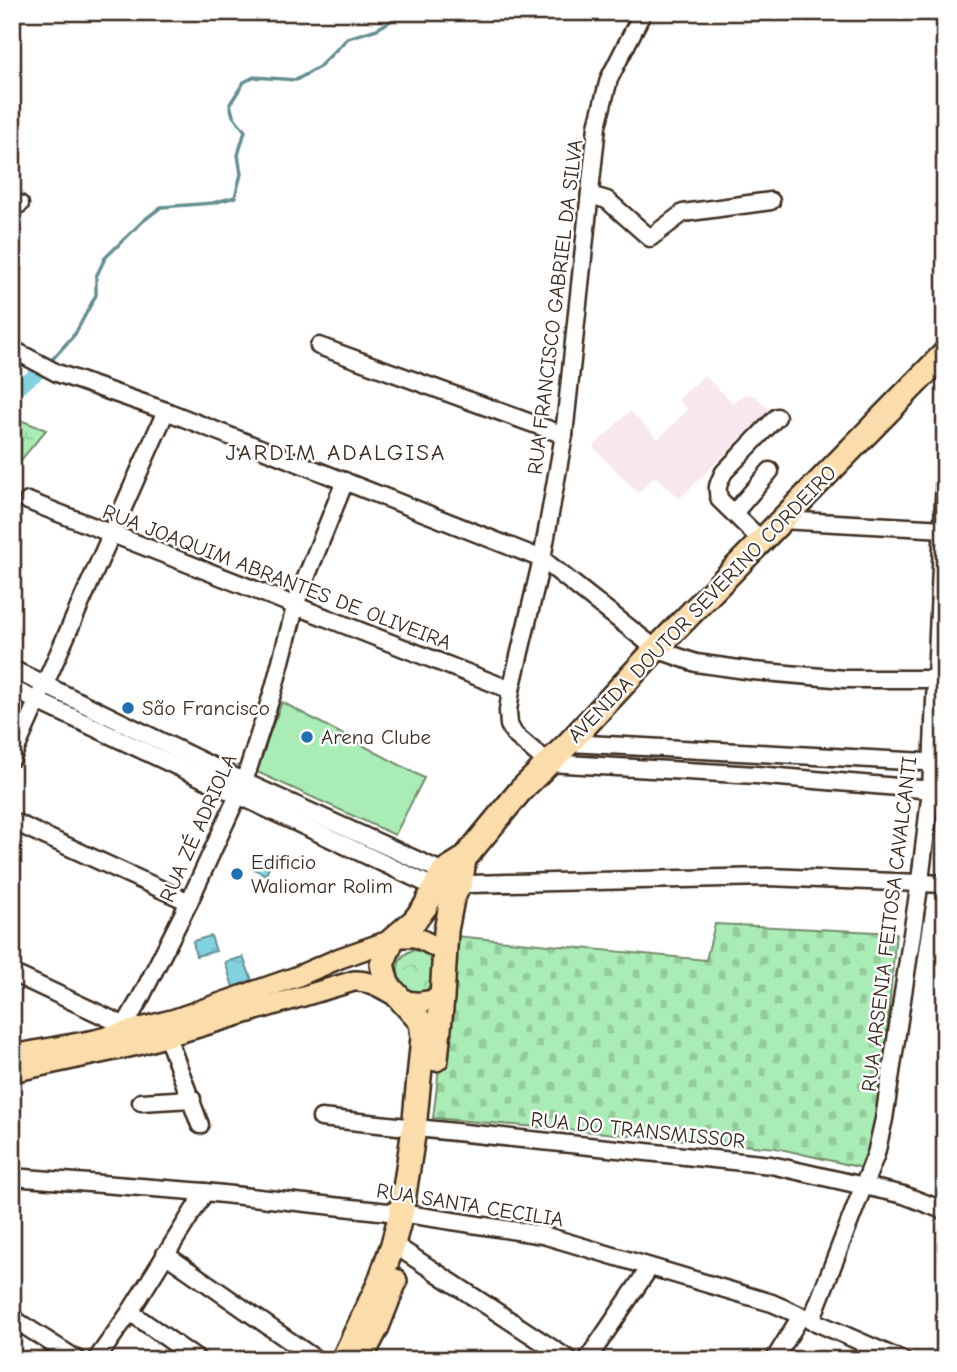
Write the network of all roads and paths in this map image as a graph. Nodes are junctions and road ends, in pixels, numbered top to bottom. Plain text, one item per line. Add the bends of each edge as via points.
1 (643, 12) edge
2 (590, 195) junction
3 (771, 201) dead end
4 (319, 346) dead end
5 (12, 349) edge
6 (945, 353) edge
7 (166, 411) junction
8 (776, 417) dead end
9 (564, 435) junction
10 (770, 471) dead end
11 (945, 477) edge
12 (345, 481) junction
13 (28, 501) dead end
14 (734, 513) junction
15 (781, 520) junction
16 (944, 529) edge
17 (113, 535) junction
18 (761, 540) junction
19 (542, 559) junction
20 (295, 607) junction
21 (656, 649) junction
22 (12, 669) edge
23 (940, 679) edge
24 (46, 684) junction
25 (12, 689) edge
26 (511, 690) junction
27 (37, 701) junction
28 (569, 743) junction
29 (12, 758) edge
30 (548, 763) junction
31 (939, 763) edge
32 (241, 789) junction
33 (938, 791) edge
34 (12, 821) edge
35 (451, 875) junction
36 (920, 881) junction
37 (945, 884) edge
38 (189, 902) junction
39 (391, 940) junction
40 (444, 951) junction
41 (12, 973) edge
42 (400, 998) junction
43 (442, 998) junction
44 (129, 1028) junction
45 (167, 1036) junction
46 (12, 1055) edge
47 (12, 1072) edge
48 (192, 1100) junction
49 (141, 1102) dead end
50 (321, 1118) dead end
51 (200, 1125) dead end
52 (422, 1129) junction
53 (12, 1177) edge
54 (863, 1185) junction
55 (205, 1192) junction
56 (945, 1211) edge
57 (408, 1214) junction
58 (400, 1247) junction
59 (165, 1254) junction
60 (650, 1267) junction
61 (130, 1312) junction
62 (12, 1318) edge
63 (806, 1319) junction
64 (78, 1360) edge
65 (96, 1360) edge
66 (198, 1360) edge
67 (317, 1360) edge
68 (343, 1360) edge
69 (360, 1360) edge
70 (570, 1360) edge
71 (587, 1360) edge
72 (774, 1360) edge
73 (902, 1360) edge

1 - 2 street, RUA FRANCISCO GABRIEL DA SILVA via 609,79 597,126
2 - 3 street via 607,200 650,238 682,213
2 - 9 street, RUA FRANCISCO GABRIEL DA SILVA
4 - 9 street
5 - 7 street via 57,373
6 - 15 highway, AVENIDA DOUTOR SEVERINO CORDEIRO
7 - 12 street
7 - 17 street
8 - 14 street via 718,482 720,500
9 - 19 street, RUA FRANCISCO GABRIEL DA SILVA
10 - 14 street
11 - 16 street, RUA ARSENIA FEITOSA CAVALCANTI
12 - 19 street
12 - 20 street, RUA ZÉ ADRIOLA
13 - 17 street, RUA JOAQUIM ABRANTES DE OLIVEIRA
14 - 18 street
15 - 16 street
15 - 18 highway, AVENIDA DOUTOR SEVERINO CORDEIRO
16 - 23 street, RUA ARSENIA FEITOSA CAVALCANTI
17 - 20 street, RUA JOAQUIM ABRANTES DE OLIVEIRA
17 - 24 street
18 - 21 highway, AVENIDA DOUTOR SEVERINO CORDEIRO
19 - 21 street
19 - 26 street, RUA FRANCISCO GABRIEL DA SILVA
20 - 26 street, RUA JOAQUIM ABRANTES DE OLIVEIRA
20 - 32 street, RUA ZÉ ADRIOLA
21 - 23 street via 696,663 753,671 845,679
21 - 28 highway, AVENIDA DOUTOR SEVERINO CORDEIRO
22 - 24 street
23 - 31 street, RUA ARSENIA FEITOSA CAVALCANTI
24 - 27 street
24 - 32 street
25 - 27 street
26 - 30 street, RUA FRANCISCO GABRIEL DA SILVA via 509,725
27 - 29 street
27 - 32 street
28 - 30 highway, AVENIDA DOUTOR SEVERINO CORDEIRO
28 - 31 street
30 - 33 street
30 - 35 highway, AVENIDA DOUTOR SEVERINO CORDEIRO
31 - 33 street, RUA ARSENIA FEITOSA CAVALCANTI
32 - 35 street
32 - 38 street, RUA ZÉ ADRIOLA
33 - 36 street, RUA ARSENIA FEITOSA CAVALCANTI
34 - 38 street
35 - 36 street via 483,885 768,877
35 - 39 highway, AVENIDA DOUTOR SEVERINO CORDEIRO via 414,922
35 - 40 highway, AVENIDA DOUTOR SEVERINO CORDEIRO
36 - 37 street
36 - 54 street, RUA ARSENIA FEITOSA CAVALCANTI via 884,1119
38 - 44 street, RUA ZÉ ADRIOLA
39 - 40 main road via 409,935
39 - 42 highway via 383,971 387,984
39 - 44 main road via 175,1019
40 - 43 highway
41 - 44 street
42 - 43 main road via 415,1002
42 - 45 main road via 371,982 354,981
42 - 52 highway via 421,1022
43 - 52 highway
44 - 46 main road via 94,1040
45 - 47 main road
45 - 48 street
48 - 49 street
48 - 51 street
50 - 52 street, RUA DO TRANSMISSOR
52 - 54 street, RUA DO TRANSMISSOR via 771,1165
52 - 57 highway
53 - 55 street, RUA SANTA CECILIA
54 - 56 street, RUA DO TRANSMISSOR
54 - 63 street, RUA ARSENIA FEITOSA CAVALCANTI
55 - 57 street, RUA SANTA CECILIA
55 - 59 street
57 - 58 highway
57 - 60 street, RUA SANTA CECILIA via 543,1235
58 - 68 highway
58 - 69 highway via 377,1327
58 - 70 street
59 - 61 street
59 - 67 street
60 - 63 street, RUA SANTA CECILIA
60 - 71 street
61 - 65 street
61 - 66 street
62 - 64 street
63 - 72 street, RUA ARSENIA FEITOSA CAVALCANTI
63 - 73 street, RUA SANTA CECILIA

